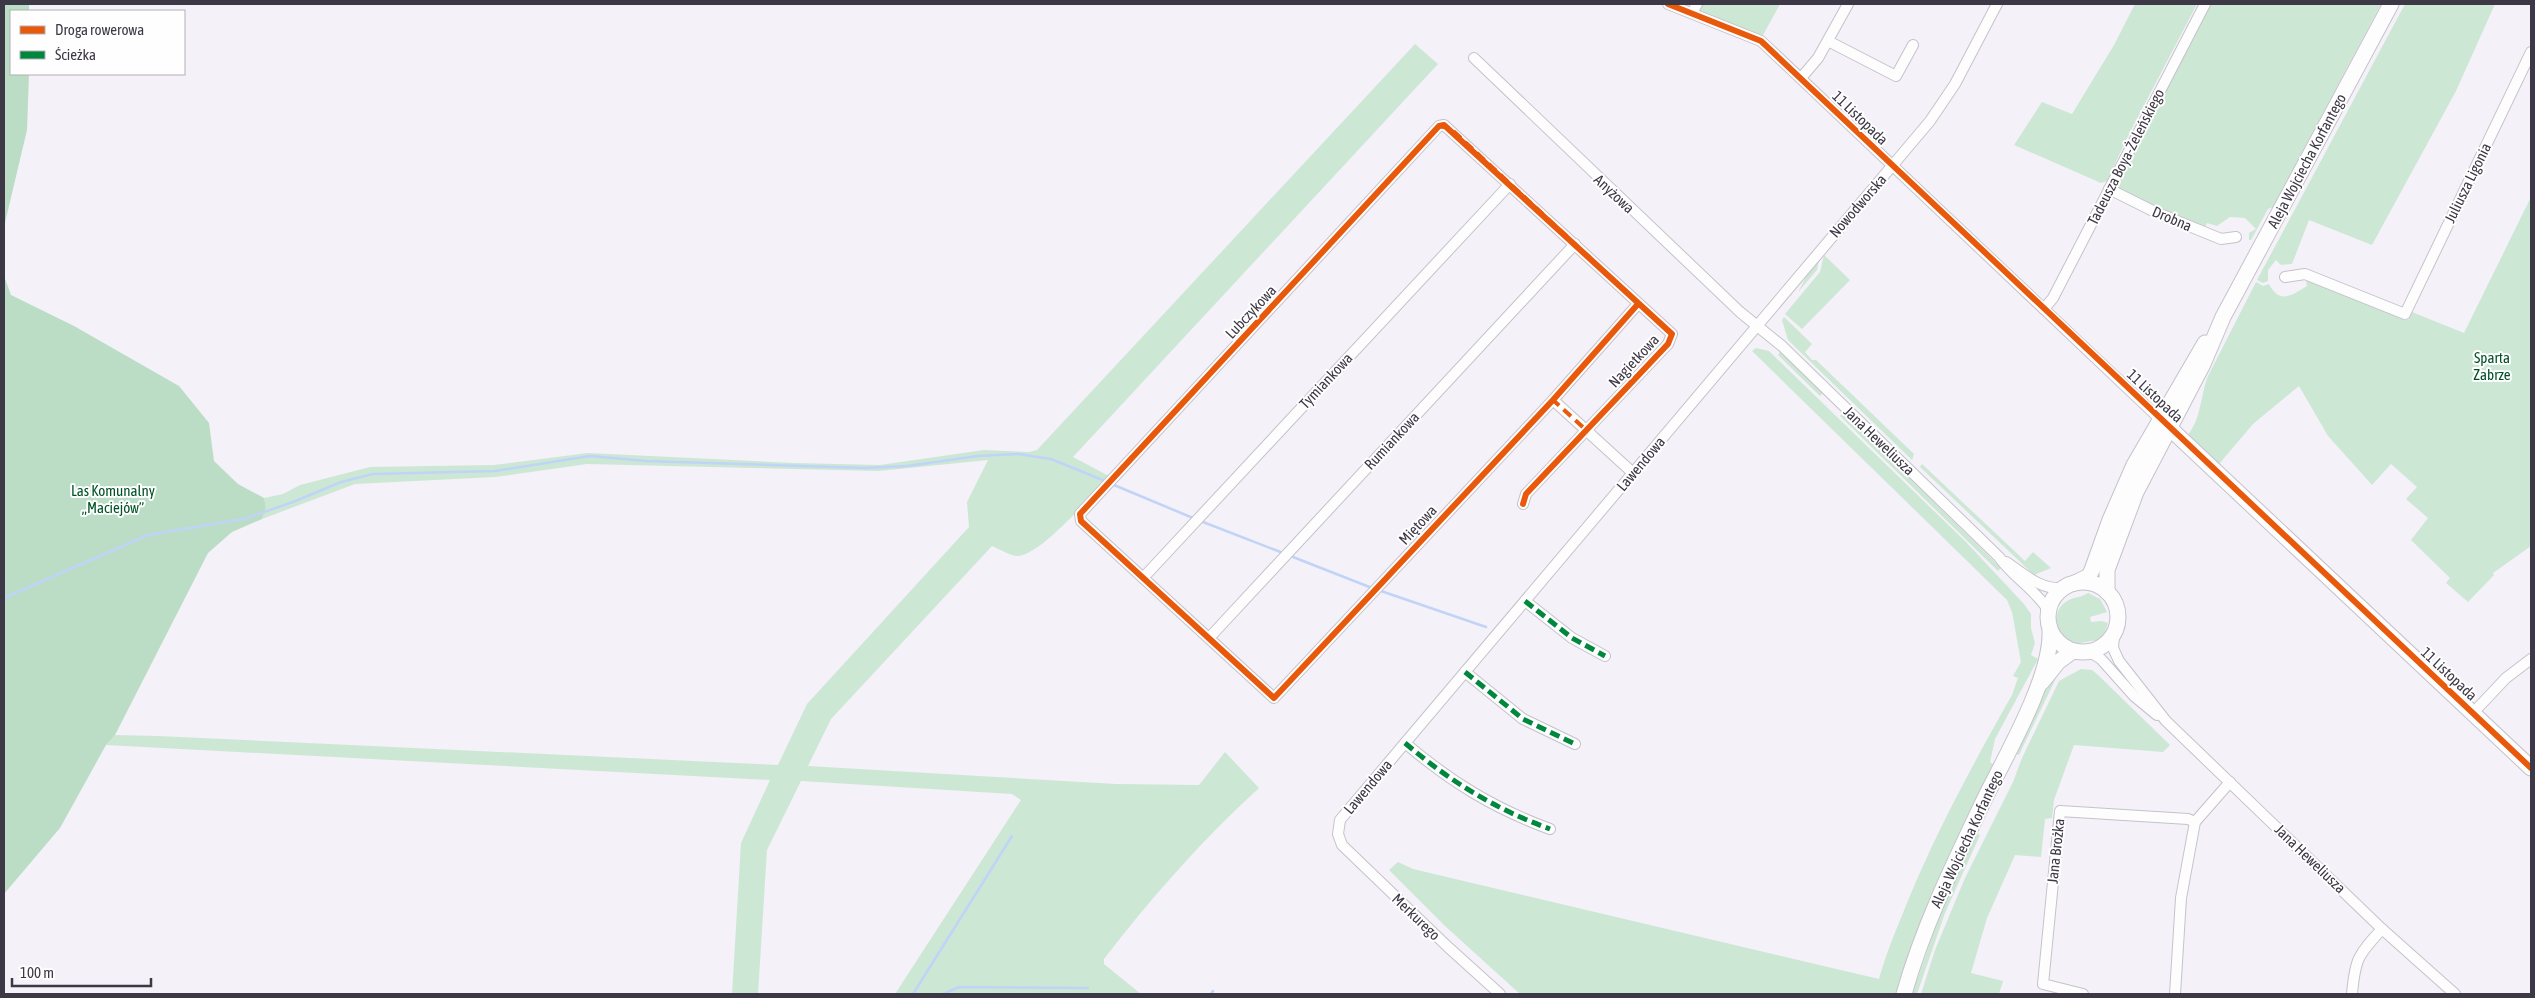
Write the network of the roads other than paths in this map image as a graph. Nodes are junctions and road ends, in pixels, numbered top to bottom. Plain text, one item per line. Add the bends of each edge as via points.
1 (1668, 4) edge
2 (1848, 4) edge
3 (1997, 4) edge
4 (2205, 4) edge
5 (2391, 4) edge
6 (1694, 8) edge
7 (1828, 42) junction
8 (1913, 45) dead end
9 (2531, 52) edge
10 (1474, 58) dead end
11 (1801, 78) junction
12 (1893, 166) junction
13 (1510, 184) junction
14 (2109, 190) junction
15 (2236, 237) dead end
16 (1574, 244) junction
17 (2285, 277) dead end
18 (1638, 304) junction
19 (2044, 309) junction
20 (1757, 326) junction
21 (1552, 400) junction
22 (2164, 423) junction
23 (1586, 430) junction
24 (1633, 473) junction
25 (1524, 504) dead end
26 (1999, 557) junction
27 (1143, 578) junction
28 (2069, 585) junction
29 (2107, 592) junction
30 (1525, 601) junction
31 (2048, 610) junction
32 (2050, 631) junction
33 (2114, 634) junction
34 (1209, 638) junction
35 (2073, 651) junction
36 (2090, 652) junction
37 (1605, 656) dead end
38 (2531, 659) edge
39 (1465, 672) junction
40 (2038, 688) junction
41 (2472, 712) junction
42 (2166, 721) junction
43 (1405, 743) junction
44 (1575, 744) dead end
45 (2531, 768) edge
46 (2230, 782) junction
47 (2195, 822) junction
48 (1550, 829) dead end
49 (1338, 834) joint
50 (2382, 929) junction
51 (1500, 994) edge
52 (1904, 994) edge
53 (2079, 994) edge
54 (2175, 994) edge
55 (2352, 994) edge
56 (2455, 994) edge

1 - 6 street
2 - 7 street
3 - 12 street, Nowodworska via 1946,100
4 - 14 street, Tadeusza Boya-Żeleńskiego
5 - 22 main road, Aleja Wojciecha Korfantego via 2223,317 2203,364
6 - 11 street, 11 Listopada via 1761,41
7 - 8 street via 1896,76
7 - 11 street
9 - 17 street, Juliusza Ligonia via 2405,314 2305,274
10 - 20 street, Anyżowa
11 - 12 street, 11 Listopada
12 - 19 street, 11 Listopada
12 - 20 street, Nowodworska
13 - 16 street, Lubczykowa
13 - 27 street, Tymiankowa
13 - 27 street, Lubczykowa via 1450,128 1439,126 1080,514 1081,520
14 - 15 street, Drobna via 2221,239
14 - 19 street, Tadeusza Boya-Żeleńskiego via 2053,298
16 - 18 street, Nagietkowa
16 - 34 street, Rumiankowa
18 - 21 street, Miętowa
18 - 23 street, Nagietkowa via 1672,334 1672,339
19 - 22 street, 11 Listopada
20 - 24 street, Lawendowa
20 - 26 street, Jana Heweliusza via 1782,346
21 - 23 street
21 - 34 street, Miętowa via 1274,698
22 - 28 main road, Aleja Wojciecha Korfantego via 2125,484 2092,570 2088,576
22 - 29 main road, Aleja Wojciecha Korfantego via 2107,570
22 - 41 main road, 11 Listopada
23 - 24 street
23 - 25 street, Nagietkowa via 1526,494
24 - 30 street, Lawendowa
26 - 28 street, Jana Heweliusza via 2041,585 2053,589
26 - 31 street, Jana Heweliusza via 2011,574 2035,593
27 - 34 street, Lubczykowa
28 - 29 main road via 2093,583
28 - 31 main road via 2054,598
29 - 33 main road via 2118,610
30 - 37 street via 1572,638
30 - 39 street, Lawendowa
31 - 32 main road
32 - 35 main road via 2059,643
32 - 40 main road, Aleja Wojciecha Korfantego
33 - 36 main road via 2107,644
33 - 42 street, Jana Heweliusza via 2113,648 2119,661
35 - 36 main road
35 - 40 main road, Aleja Wojciecha Korfantego via 2058,662
36 - 42 street, Jana Heweliusza via 2106,664 2134,696
38 - 41 street via 2506,678
39 - 43 street, Lawendowa
39 - 44 street via 1523,718
40 - 52 main road, Aleja Wojciecha Korfantego via 1945,883
41 - 45 main road, 11 Listopada
42 - 46 street, Jana Heweliusza
43 - 48 street via 1450,780 1487,802
43 - 49 street, Lawendowa via 1340,820
46 - 47 street
46 - 50 street, Jana Heweliusza
47 - 53 street, Jana Brożka via 2188,818 2060,811 2042,977 2043,984 2048,987
47 - 54 street via 2180,907
49 - 51 street, Merkurego via 1345,849
50 - 55 street via 2357,960
50 - 56 street, Jana Heweliusza

